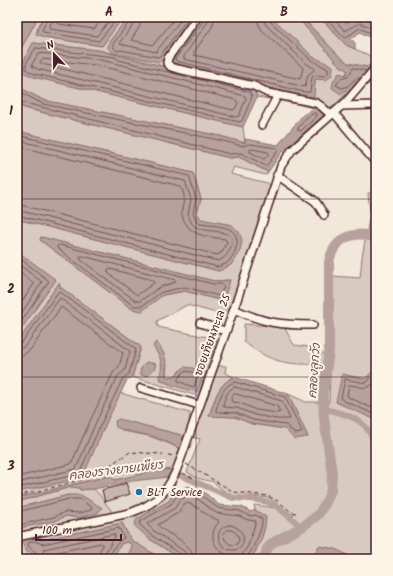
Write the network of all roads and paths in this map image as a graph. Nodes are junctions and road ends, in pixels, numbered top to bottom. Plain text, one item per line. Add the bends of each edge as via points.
1 (197, 17) edge
2 (376, 67) edge
3 (278, 95) junction
4 (376, 105) edge
5 (342, 106) junction
6 (333, 114) junction
7 (262, 125) dead end
8 (376, 163) edge
9 (277, 175) junction
10 (324, 215) dead end
11 (232, 314) junction
12 (200, 322) dead end
13 (313, 325) dead end
14 (225, 331) junction
15 (141, 388) dead end
16 (199, 405) junction
17 (181, 459) junction
18 (175, 474) junction
19 (193, 478) dead end
20 (17, 496) edge
21 (298, 514) dead end
22 (17, 537) edge

1 - 3 street via 168,58 167,64 174,68 254,86
2 - 5 street, ซอยเทียนทะเล 25
3 - 6 street via 316,104
3 - 7 street
4 - 5 street
5 - 6 street, ซอยเทียนทะเล 25
6 - 8 street
6 - 9 street, ซอยเทียนทะเล 25 via 292,150
9 - 10 street via 315,201
9 - 11 street, ซอยเทียนทะเล 25
11 - 13 street via 290,325
11 - 14 street, ซอยเทียนทะเล 25
12 - 14 street
14 - 16 street, ซอยเทียนทะเล 25
15 - 16 street
16 - 17 street, ซอยเทียนทะเล 25
17 - 18 street, ซอยเทียนทะเล 25
17 - 20 path via 161,454 130,452 90,478
17 - 21 path via 234,492 268,496
18 - 19 path
18 - 22 street, ซอยเทียนทะเล 25 via 159,498 130,513

